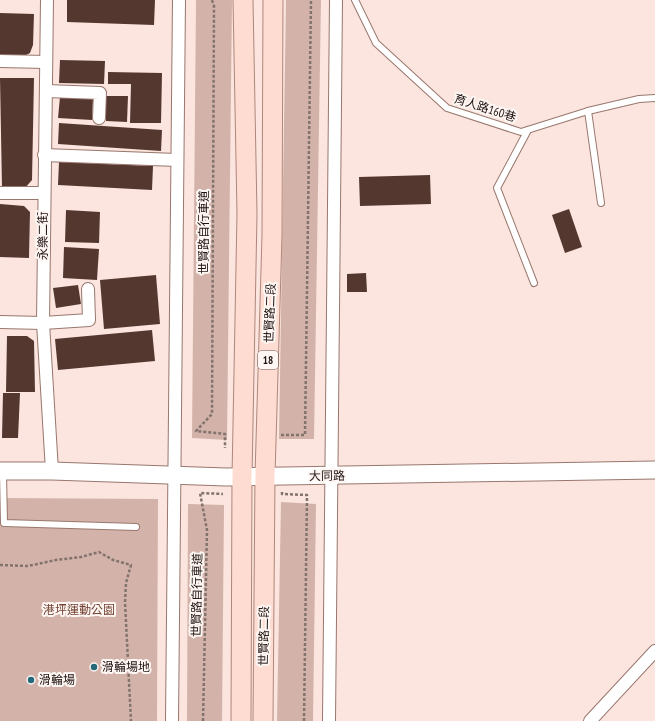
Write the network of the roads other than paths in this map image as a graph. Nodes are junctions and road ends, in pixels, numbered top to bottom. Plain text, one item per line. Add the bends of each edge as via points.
1 (47, 0) edge
2 (179, 0) edge
3 (243, 0) edge
4 (273, 0) edge
5 (336, 0) edge
6 (355, 0) edge
7 (0, 61) edge
8 (46, 62) junction
9 (46, 91) junction
10 (655, 98) edge
11 (588, 110) junction
12 (99, 118) dead end
13 (528, 130) junction
14 (44, 155) junction
15 (177, 160) junction
16 (0, 193) edge
17 (44, 193) junction
18 (601, 203) dead end
19 (534, 283) dead end
20 (88, 289) dead end
21 (0, 322) edge
22 (43, 323) junction
23 (655, 470) edge
24 (52, 471) junction
25 (1, 472) edge
26 (332, 475) junction
27 (174, 476) junction
28 (265, 476) junction
29 (242, 477) junction
30 (136, 527) dead end
31 (655, 651) edge
32 (172, 721) edge
33 (241, 721) edge
34 (263, 721) edge
35 (329, 721) edge
36 (590, 721) edge

1 - 8 street, 永樂二街
2 - 15 street
3 - 29 main road, 世賢路二段 / 18 via 247,214
4 - 28 main road, 世賢路二段 / 18 via 272,235
5 - 26 street
6 - 13 lane, 育人路160巷 via 376,43 447,108 521,132
7 - 8 street
8 - 9 street, 永樂二街
9 - 12 street via 100,93
9 - 14 street, 永樂二街
10 - 11 lane, 育人路160巷
11 - 13 lane, 育人路160巷
11 - 18 lane
13 - 19 lane via 497,188
14 - 15 street
14 - 17 street, 永樂二街
15 - 27 street
16 - 17 street
17 - 22 street, 永樂二街
20 - 22 street via 89,320
21 - 22 street
22 - 24 street, 永樂二街
23 - 26 street, 大同路
24 - 25 street, 大同路
24 - 27 street, 大同路
25 - 30 lane via 4,523
26 - 28 street, 大同路
26 - 35 street
27 - 29 street, 大同路
27 - 32 street
28 - 29 street, 大同路
28 - 34 main road, 世賢路二段 / 18
29 - 33 main road, 世賢路二段 / 18
31 - 36 street

